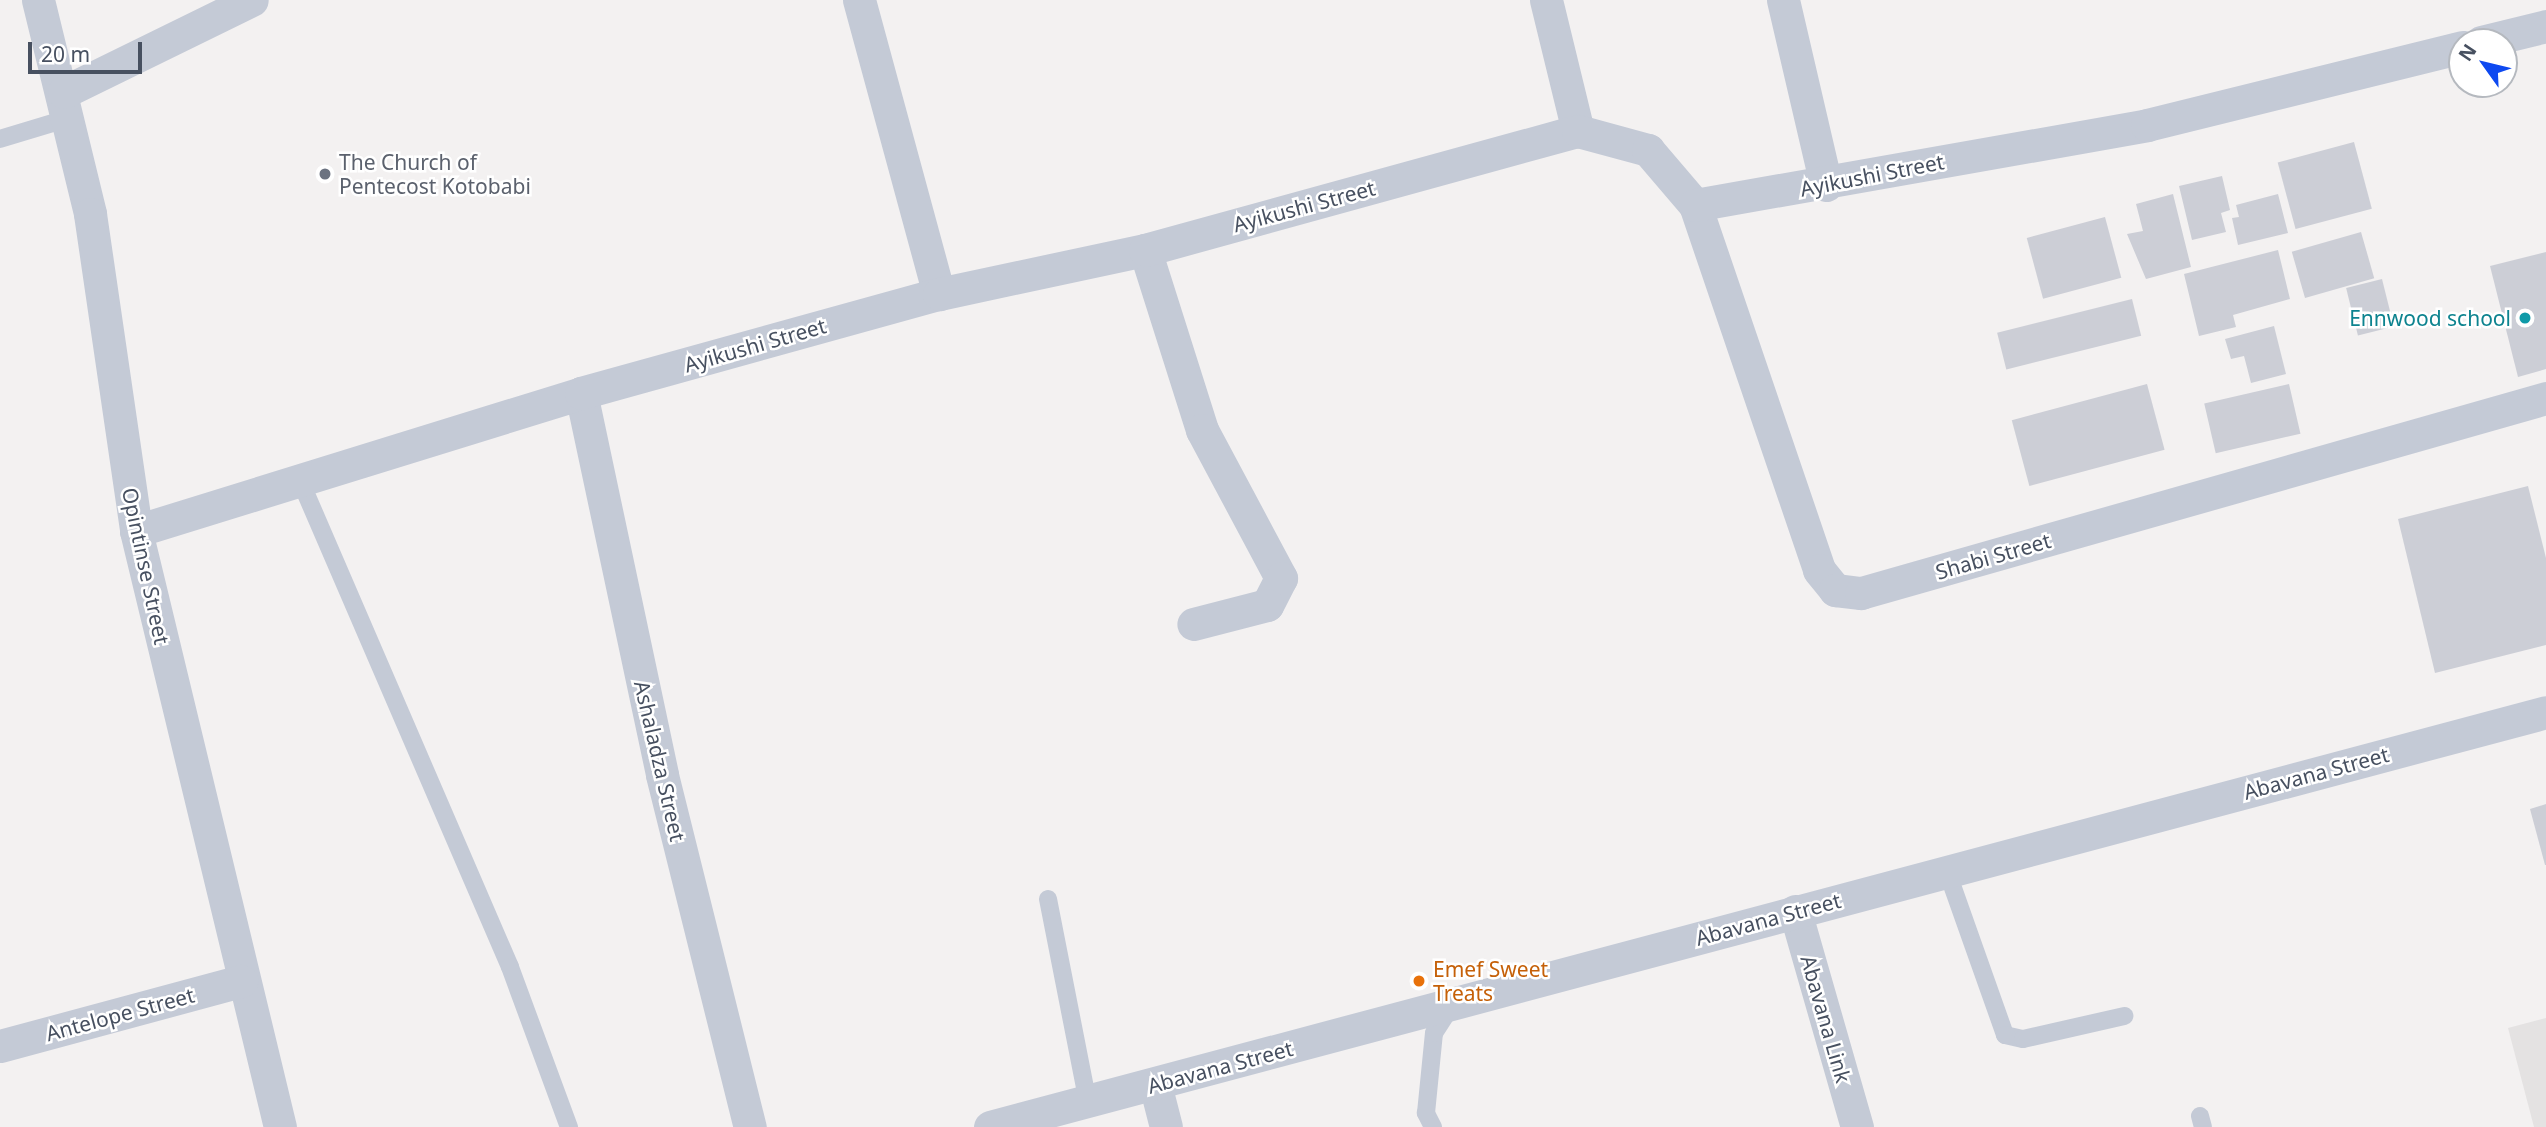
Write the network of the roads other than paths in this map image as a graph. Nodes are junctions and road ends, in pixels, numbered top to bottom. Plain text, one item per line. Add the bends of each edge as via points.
1 (38, 0) edge
2 (252, 0) edge
3 (859, 0) edge
4 (1546, 0) edge
5 (1783, 0) edge
6 (2546, 26) edge
7 (2518, 33) edge
8 (2448, 50) edge
9 (66, 105) junction
10 (1578, 131) junction
11 (0, 139) edge
12 (1826, 185) junction
13 (1695, 205) junction
14 (1145, 250) junction
15 (939, 294) junction
16 (581, 393) junction
17 (2546, 398) edge
18 (300, 480) junction
19 (136, 531) junction
20 (1193, 624) dead end
21 (2546, 712) edge
22 (1947, 871) junction
23 (1048, 899) dead end
24 (1795, 911) junction
25 (241, 981) junction
26 (1453, 1004) junction
27 (2124, 1016) dead end
28 (0, 1046) edge
29 (1155, 1084) junction
30 (1088, 1102) junction
31 (280, 1127) edge
32 (569, 1127) edge
33 (750, 1127) edge
34 (990, 1127) edge
35 (1166, 1127) edge
36 (1433, 1127) edge
37 (1857, 1127) edge

1 - 9 street, Opintinse Street
2 - 9 street
3 - 15 street
4 - 10 street
5 - 12 street
6 - 7 street
8 - 12 street, Ayikushi Street via 2147,125
9 - 11 lane
9 - 19 street, Opintinse Street via 90,214
10 - 13 street via 1648,150
10 - 14 street, Ayikushi Street
12 - 13 street, Ayikushi Street
13 - 17 street, Shabi Street via 1818,570 1835,590 1861,593
14 - 15 street, Ayikushi Street
14 - 20 street via 1202,430 1281,578 1267,605
15 - 16 street, Ayikushi Street
16 - 18 street, Ayikushi Street
16 - 33 street, Ashaladza Street via 662,775
18 - 19 street, Ayikushi Street
18 - 32 lane via 510,967
19 - 25 street, Opintinse Street
21 - 22 street, Abavana Street
22 - 24 street, Abavana Street
22 - 27 lane via 2005,1035 2023,1039
23 - 30 lane
24 - 26 street, Abavana Street
24 - 37 street, Abavana Link
25 - 28 street, Antelope Street
25 - 31 street, Opintinse Street
26 - 29 street, Abavana Street
26 - 36 lane via 1434,1033 1426,1113
29 - 30 street, Abavana Street
29 - 35 street
30 - 34 street, Abavana Street

